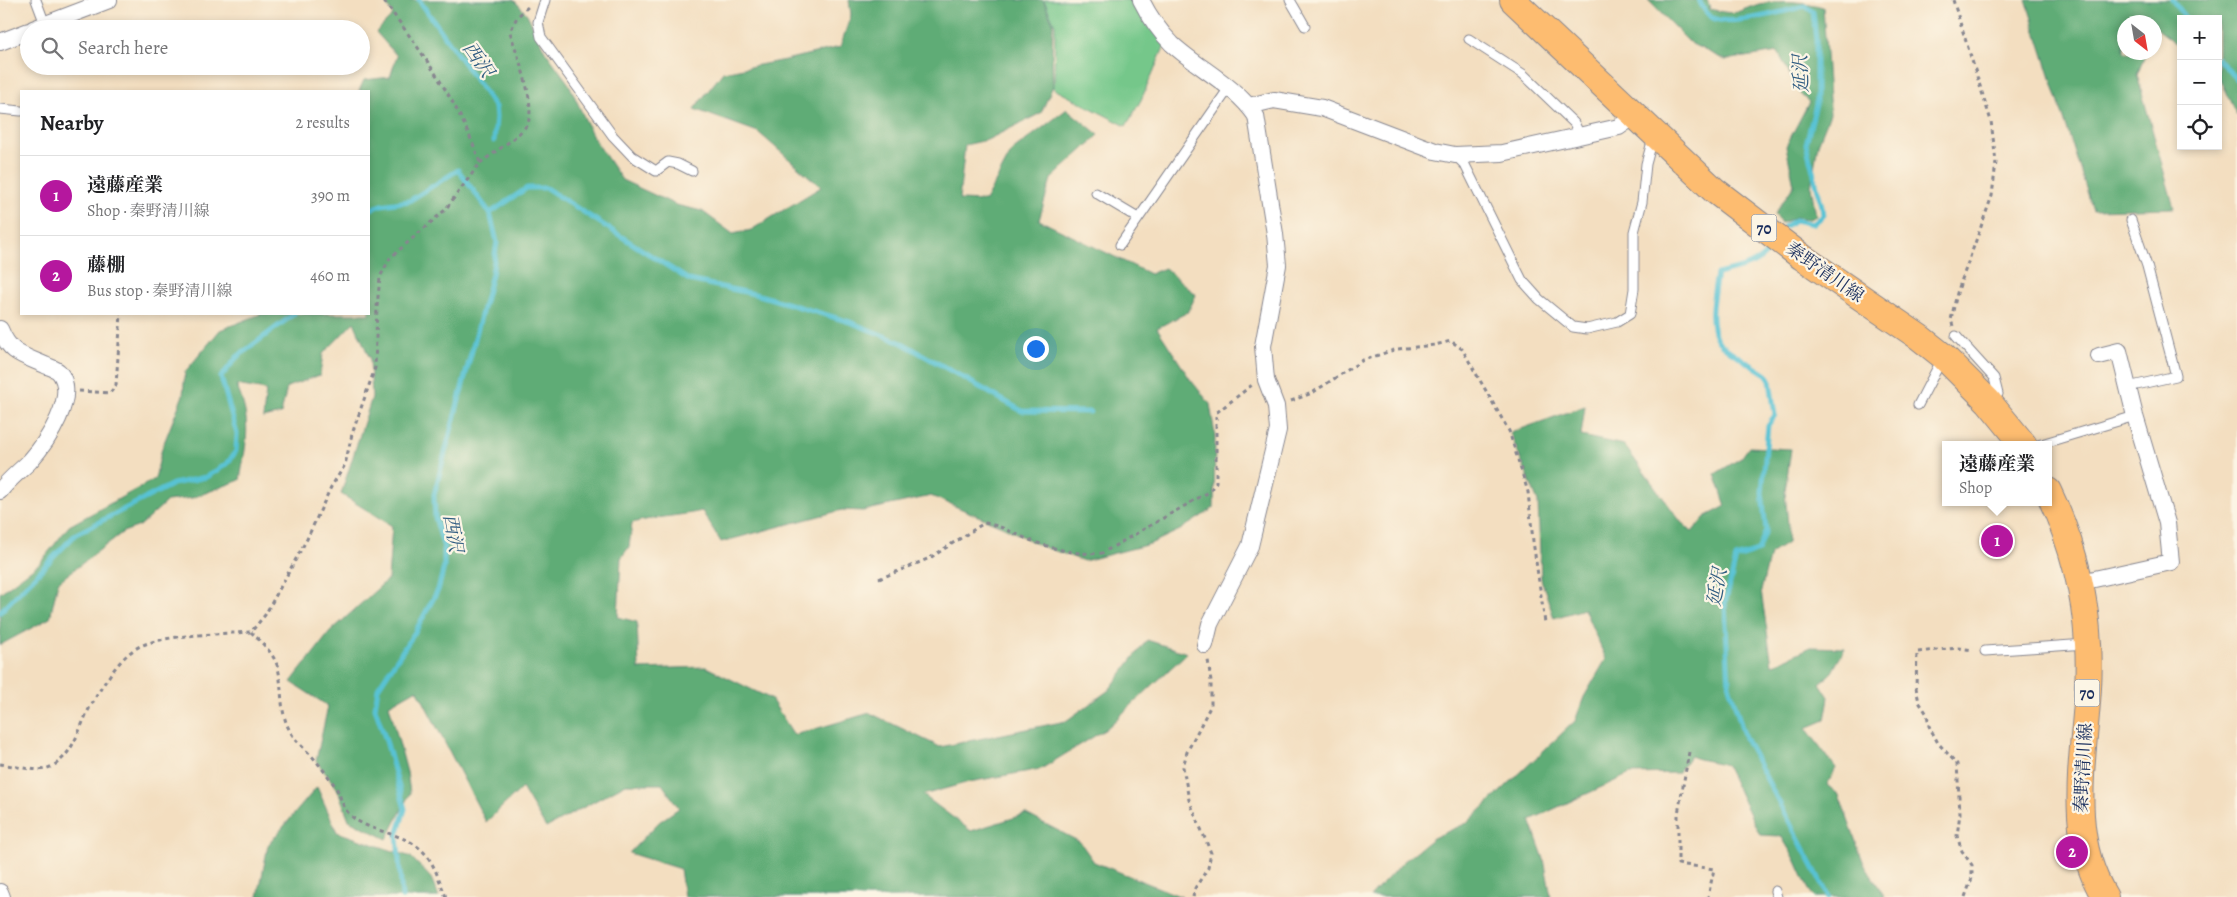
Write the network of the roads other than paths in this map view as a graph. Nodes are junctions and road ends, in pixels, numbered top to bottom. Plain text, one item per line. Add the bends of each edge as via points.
1 (36, 0) edge
2 (109, 0) edge
3 (545, 0) edge
4 (1141, 0) edge
5 (1290, 0) edge
6 (1513, 0) edge
7 (38, 20) edge
8 (55, 20) edge
9 (1305, 26) dead end
10 (20, 34) edge
11 (1469, 39) dead end
12 (0, 42) edge
13 (1229, 88) junction
14 (1249, 106) junction
15 (0, 109) edge
16 (20, 111) edge
17 (1645, 124) junction
18 (1580, 135) junction
19 (1455, 155) junction
20 (692, 171) dead end
21 (1096, 193) dead end
22 (1138, 218) junction
23 (2131, 220) dead end
24 (1120, 245) dead end
25 (2, 340) edge
26 (1950, 346) junction
27 (2099, 356) dead end
28 (2128, 387) junction
29 (1918, 405) dead end
30 (2135, 416) junction
31 (2021, 441) edge
32 (2051, 441) edge
33 (0, 491) edge
34 (2052, 499) edge
35 (2081, 582) junction
36 (2088, 644) junction
37 (1205, 645) road end
38 (1985, 651) road end
39 (0, 892) edge
40 (2099, 895) edge
41 (2, 897) edge

1 - 7 lane
2 - 8 street
3 - 20 lane via 538,22 541,37 613,136 632,156 656,171 668,162
4 - 13 street via 1172,44
5 - 9 lane
6 - 17 main road, 秦野清川線 / 70
10 - 12 street
11 - 18 lane via 1523,74 1574,123
13 - 14 street
13 - 22 lane
14 - 19 street via 1274,100 1322,108 1435,151
14 - 37 street via 1256,116 1278,265 1264,346 1266,380 1276,406 1278,430 1250,546 1210,624
15 - 16 lane
17 - 18 street
17 - 19 lane via 1646,164 1642,202 1634,232 1634,289 1630,314 1617,322 1587,329 1573,327 1522,280 1466,165
17 - 26 main road, 秦野清川線 / 70 via 1714,190 1750,218
18 - 19 street via 1502,153
21 - 22 lane
22 - 24 lane
23 - 28 lane via 2147,266 2176,376
25 - 33 street via 15,352 58,372 65,391 62,412 51,432
26 - 29 lane
26 - 31 main road, 秦野清川線 / 70
27 - 28 street via 2119,351
28 - 30 street
30 - 32 lane
30 - 35 street via 2167,523 2170,562
34 - 35 main road, 秦野清川線 / 70
35 - 36 main road, 秦野清川線 / 70
36 - 38 lane
36 - 40 main road, 秦野清川線 / 70 via 2080,816 2085,850
39 - 41 street

